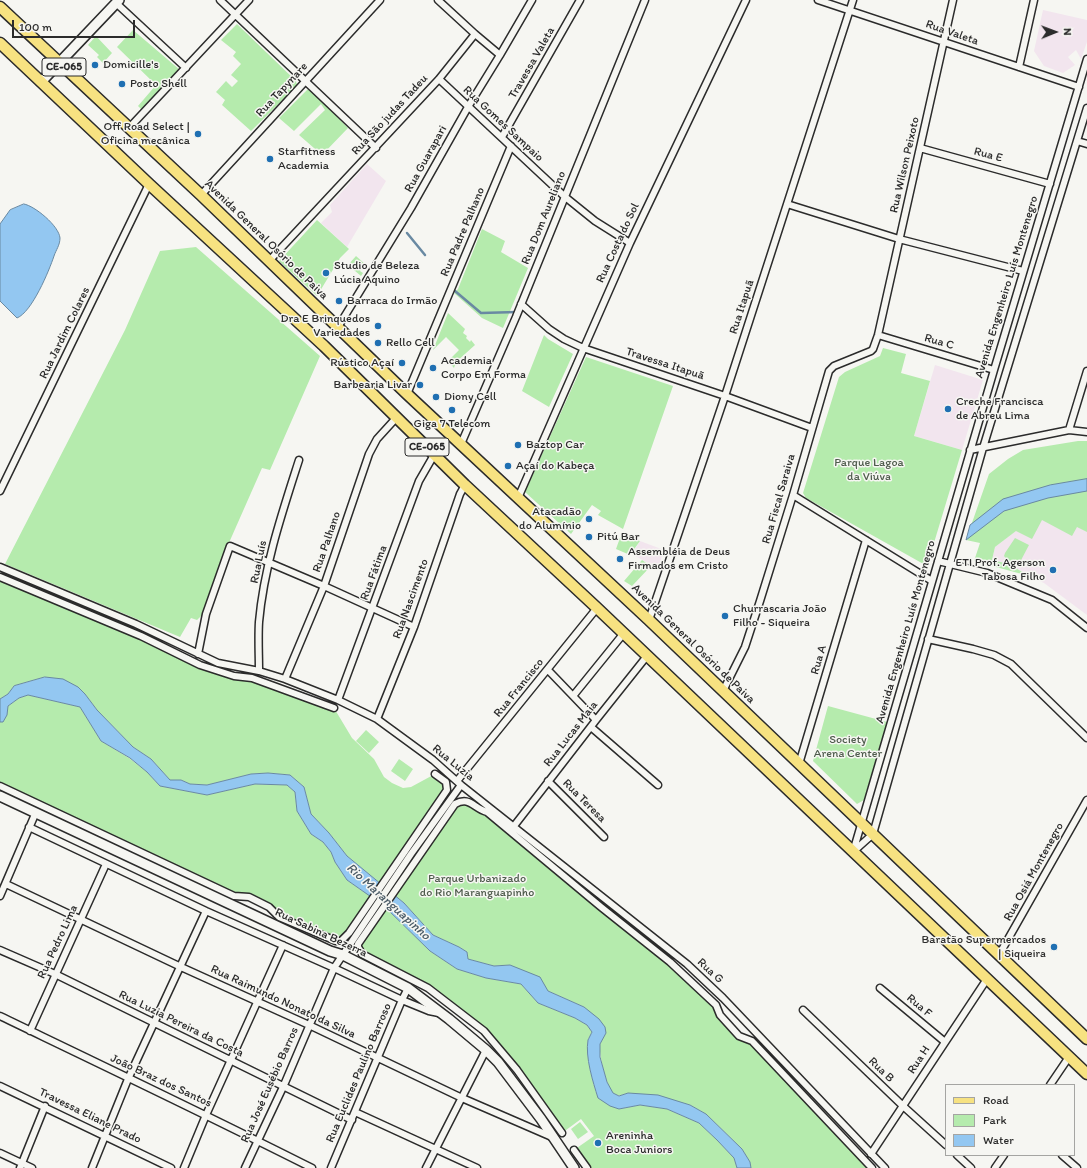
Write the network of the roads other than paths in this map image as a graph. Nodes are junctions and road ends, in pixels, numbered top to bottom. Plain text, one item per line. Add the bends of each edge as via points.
1 (220, 0) edge
2 (249, 0) edge
3 (380, 0) edge
4 (438, 0) edge
5 (532, 0) edge
6 (580, 0) edge
7 (645, 0) edge
8 (746, 0) edge
9 (818, 0) edge
10 (853, 0) edge
11 (952, 0) edge
12 (1034, 0) edge
13 (117, 2) edge
14 (0, 7) edge
15 (850, 10) junction
16 (236, 14) junction
17 (475, 34) junction
18 (0, 42) edge
19 (944, 42) junction
20 (500, 56) junction
21 (1087, 59) edge
22 (60, 63) junction
23 (1019, 67) junction
24 (186, 68) junction
25 (439, 79) junction
26 (41, 82) junction
27 (305, 82) junction
28 (1079, 87) junction
29 (468, 107) junction
30 (1087, 108) edge
31 (129, 128) junction
32 (502, 137) junction
33 (1077, 141) junction
34 (1087, 144) edge
35 (511, 146) junction
36 (376, 148) junction
37 (920, 148) junction
38 (150, 184) junction
39 (1050, 184) junction
40 (201, 195) junction
41 (564, 196) junction
42 (787, 204) junction
43 (899, 239) junction
44 (630, 243) junction
45 (1029, 253) junction
46 (1041, 257) junction
47 (269, 261) junction
48 (1023, 271) junction
49 (521, 304) junction
50 (338, 327) junction
51 (878, 336) junction
52 (583, 348) junction
53 (994, 370) junction
54 (1087, 371) edge
55 (407, 394) junction
56 (725, 396) junction
57 (396, 417) junction
58 (812, 428) junction
59 (1069, 430) junction
60 (1087, 432) edge
61 (461, 444) junction
62 (983, 448) junction
63 (970, 450) junction
64 (434, 455) junction
65 (299, 460) dead end
66 (465, 486) junction
67 (0, 491) edge
68 (793, 495) junction
69 (518, 498) junction
70 (866, 540) junction
71 (938, 561) junction
72 (268, 562) junction
73 (950, 565) junction
74 (0, 568) edge
75 (0, 577) edge
76 (932, 581) junction
77 (324, 586) junction
78 (597, 608) junction
79 (373, 609) junction
80 (649, 620) junction
81 (414, 627) junction
82 (1087, 628) edge
83 (624, 634) junction
84 (928, 639) junction
85 (198, 654) junction
86 (648, 656) junction
87 (548, 670) junction
88 (259, 671) junction
89 (285, 680) junction
90 (724, 692) junction
91 (573, 696) junction
92 (338, 700) junction
93 (334, 708) dead end
94 (376, 719) junction
95 (596, 720) junction
96 (591, 726) junction
97 (1087, 738) edge
98 (799, 764) junction
99 (435, 774) dead end
100 (548, 781) junction
101 (459, 783) junction
102 (658, 785) dead end
103 (0, 786) edge
104 (0, 796) edge
105 (1087, 800) edge
106 (36, 812) junction
107 (862, 824) junction
108 (514, 826) junction
109 (29, 827) junction
110 (873, 834) junction
111 (604, 837) dead end
112 (408, 852) junction
113 (854, 852) junction
114 (106, 864) junction
115 (6, 884) junction
116 (0, 896) edge
117 (206, 910) junction
118 (81, 920) junction
119 (358, 926) junction
120 (283, 945) junction
121 (0, 950) edge
122 (343, 955) junction
123 (999, 955) junction
124 (181, 967) junction
125 (334, 968) junction
126 (56, 974) junction
127 (986, 979) junction
128 (408, 988) junction
129 (880, 988) dead end
130 (402, 1000) junction
131 (258, 1002) junction
132 (803, 1010) dead end
133 (441, 1013) junction
134 (0, 1016) edge
135 (154, 1022) junction
136 (309, 1025) junction
137 (30, 1031) junction
138 (1087, 1039) edge
139 (945, 1042) junction
140 (486, 1050) junction
141 (1069, 1057) junction
142 (378, 1059) junction
143 (231, 1061) junction
144 (1087, 1074) edge
145 (128, 1079) junction
146 (1051, 1084) edge
147 (284, 1085) junction
148 (0, 1086) edge
149 (462, 1098) junction
150 (45, 1106) junction
151 (903, 1106) junction
152 (355, 1112) junction
153 (206, 1115) junction
154 (352, 1120) junction
155 (562, 1133) dead end
156 (106, 1136) junction
157 (552, 1137) junction
158 (257, 1140) junction
159 (945, 1143) edge
160 (435, 1148) junction
161 (574, 1150) dead end
162 (0, 1153) edge
163 (872, 1154) junction
164 (958, 1156) edge
165 (1003, 1156) edge
166 (1063, 1156) edge
167 (21, 1166) edge
168 (32, 1168) edge
169 (92, 1168) edge
170 (171, 1168) edge
171 (184, 1168) edge
172 (245, 1168) edge
173 (312, 1168) edge
174 (331, 1168) edge
175 (426, 1168) edge
176 (477, 1168) edge
177 (574, 1168) edge
178 (587, 1168) edge
179 (872, 1168) edge
180 (885, 1168) edge
181 (971, 1168) edge
182 (995, 1168) edge
183 (1076, 1168) edge

1 - 16 street
2 - 16 street
3 - 27 street, Rua Tapynare
4 - 17 street
5 - 20 street, Rua Guarapari
6 - 32 street, Travessa Valeta
7 - 41 street, Rua Dom Aureliano
8 - 44 street, Rua Costa do Sol
9 - 15 street, Rua Valeta
10 - 15 street, Rua Itapuã
11 - 19 street, Rua Wilson Peixoto
12 - 23 street
13 - 22 main road
13 - 24 street
14 - 22 main road, Avenida General Osório de Paiva / CE-065
15 - 19 street, Rua Valeta
15 - 42 street, Rua Itapuã
16 - 24 street
16 - 27 street
17 - 20 street
17 - 25 street, Rua São judas Tadeu
18 - 26 main road, CE-065
19 - 23 street, Rua Valeta
19 - 37 street, Rua Wilson Peixoto
20 - 29 street, Rua Guarapari
21 - 28 street, Avenida Engenheiro Luís Montenegro
22 - 26 main road
22 - 31 main road, Avenida General Osório de Paiva / CE-065
23 - 28 street, Rua Valeta
24 - 31 street
25 - 29 street, Rua Gomes Sampaio
25 - 36 street, Rua São judas Tadeu
26 - 38 main road, CE-065
27 - 36 street
27 - 40 street, Rua Tapynare
28 - 39 street, Avenida Engenheiro Luís Montenegro
29 - 32 street, Rua Gomes Sampaio
29 - 50 street, Rua Guarapari via 411,208
30 - 33 street, Avenida Engenheiro Luís Montenegro
31 - 40 main road, Avenida General Osório de Paiva / CE-065
32 - 35 street, Rua Gomes Sampaio
33 - 34 street
33 - 46 street, Avenida Engenheiro Luís Montenegro
35 - 41 street, Rua Gomes Sampaio
35 - 55 street, Rua Padre Palhano
36 - 47 street, Rua São judas Tadeu
37 - 39 street, Rua E
37 - 43 street, Rua Wilson Peixoto
38 - 57 main road, CE-065 via 324,346
38 - 67 street, Rua Jardim Colares
39 - 45 street, Avenida Engenheiro Luís Montenegro
40 - 47 main road, Avenida General Osório de Paiva / CE-065
41 - 44 street, Rua Gomes Sampaio via 595,221
41 - 49 street, Rua Dom Aureliano
42 - 43 street
42 - 56 street, Rua Itapuã
43 - 48 street
43 - 51 street, Rua Wilson Peixoto
44 - 52 street, Rua Costa do Sol
45 - 46 street
45 - 48 street, Avenida Engenheiro Luís Montenegro
46 - 62 street, Avenida Engenheiro Luís Montenegro
47 - 50 main road, Avenida General Osório de Paiva / CE-065
48 - 53 street, Avenida Engenheiro Luís Montenegro
49 - 52 street, Travessa Itapuã via 549,329
49 - 61 street, Rua Dom Aureliano
50 - 55 main road, Avenida General Osório de Paiva / CE-065
51 - 53 street, Rua C
51 - 58 street, Rua Fiscal Saraiva via 871,351 830,368
52 - 56 street, Travessa Itapuã
52 - 69 street, Rua Costa do Sol
53 - 63 street, Avenida Engenheiro Luís Montenegro
54 - 59 street
55 - 61 main road, Avenida General Osório de Paiva / CE-065
56 - 58 street, Travessa Itapuã
56 - 80 street, Rua Itapuã
57 - 64 main road, CE-065
57 - 77 street, Rua Palhano via 377,439 369,454
58 - 68 street, Rua Fiscal Saraiva
59 - 60 street
59 - 62 street
61 - 69 main road, Avenida General Osório de Paiva / CE-065
62 - 63 street
62 - 73 street, Avenida Engenheiro Luís Montenegro
63 - 71 street, Avenida Engenheiro Luís Montenegro
64 - 66 main road, CE-065
64 - 79 street, Rua Fátima via 419,481
65 - 72 street, Rua Luís
66 - 78 main road, CE-065
66 - 81 street, Rua Nascimento
68 - 70 street
68 - 90 street, Rua Fiscal Saraiva via 745,647
69 - 80 main road, Avenida General Osório de Paiva / CE-065
70 - 76 street
70 - 98 street, Rua A
71 - 73 street
71 - 76 street, Avenida Engenheiro Luís Montenegro
72 - 77 street
72 - 85 street via 230,546 206,614
72 - 88 street, Rua Luís via 259,622
73 - 82 street via 987,573 1052,600
73 - 84 street, Avenida Engenheiro Luís Montenegro
74 - 85 street via 136,624
75 - 93 street via 141,636 200,665 234,676 252,678
76 - 107 street, Avenida Engenheiro Luís Montenegro
77 - 79 street
77 - 89 street, Rua Palhano
78 - 83 main road, CE-065
78 - 87 street, Rua Francisco
79 - 81 street
79 - 92 street, Rua Fátima
80 - 90 main road, Avenida General Osório de Paiva / CE-065
81 - 94 street, Rua Nascimento
83 - 86 main road, CE-065
83 - 91 street
84 - 97 street via 994,655 1011,664
84 - 110 street, Avenida Engenheiro Luís Montenegro
85 - 88 street via 218,663
86 - 95 street, Rua Lucas Maia
86 - 113 main road, CE-065
87 - 91 street
87 - 101 street, Rua Francisco
88 - 89 street
89 - 92 street
90 - 98 main road, Avenida General Osório de Paiva / CE-065
91 - 95 street
92 - 94 street
94 - 101 street, Rua Luzia
95 - 96 street, Rua Lucas Maia
96 - 100 street, Rua Lucas Maia
96 - 102 street
98 - 107 main road, Avenida General Osório de Paiva / CE-065
99 - 112 street via 446,782 447,790
100 - 108 street, Rua Lucas Maia
100 - 111 street, Rua Teresa
101 - 108 street, Rua Luzia
101 - 112 street, Rua Francisco
103 - 119 street via 234,896 250,897 269,907 279,917 336,941 341,941
104 - 106 main road, Rua Sabina Bezerra
105 - 123 street, Rua Osiá Montenegro
106 - 109 street
106 - 122 main road, Rua Sabina Bezerra
107 - 110 main road, Avenida General Osório de Paiva / CE-065
107 - 113 street, Avenida Engenheiro Luís Montenegro
108 - 163 street, Rua G via 697,974
109 - 114 street
109 - 115 street
110 - 113 street
110 - 123 main road, Avenida General Osório de Paiva / CE-065
112 - 119 street, Rua Francisco
113 - 127 main road, CE-065
114 - 117 street
114 - 118 street, Rua Pedro Lima
115 - 116 street
115 - 118 street, Rua Raimundo Nonato da Silva
117 - 120 street
117 - 124 street
118 - 124 street, Rua Raimundo Nonato da Silva
118 - 126 street, Rua Pedro Lima
119 - 122 street, Rua Francisco
120 - 125 street
120 - 131 street
121 - 126 street, Rua Luzia Pereira da Costa
122 - 125 street, Rua José Eusébio Barros
122 - 128 main road, Rua Sabina Bezerra
123 - 138 main road, Avenida General Osório de Paiva / CE-065
124 - 131 street, Rua Raimundo Nonato da Silva
124 - 135 street
125 - 130 street
125 - 136 street, Rua José Eusébio Barros
126 - 135 street, Rua Luzia Pereira da Costa
126 - 137 street, Rua Pedro Lima
127 - 139 street, Rua H
127 - 141 main road, CE-065
128 - 130 street, Rua Euclides Paulino Barroso
128 - 133 main road, Rua Sabina Bezerra
129 - 139 street, Rua F
130 - 133 street
130 - 142 street, Rua Euclides Paulino Barroso
131 - 136 street, Rua Raimundo Nonato da Silva
131 - 143 street
132 - 151 street, Rua B
133 - 140 main road, Rua Sabina Bezerra
134 - 137 street, João Braz dos Santos
135 - 143 street, Rua Luzia Pereira da Costa
135 - 145 street
136 - 142 street, Rua Raimundo Nonato da Silva
136 - 147 street, Rua José Eusébio Barros
137 - 145 street, João Braz dos Santos
139 - 151 street, Rua H
140 - 149 street
140 - 157 main road, Rua Sabina Bezerra via 498,1062
141 - 144 main road, CE-065
141 - 146 street
142 - 149 street, Rua Raimundo Nonato da Silva
142 - 152 street, Rua Euclides Paulino Barroso
143 - 147 street, Rua Luzia Pereira da Costa
143 - 153 street
145 - 153 street, João Braz dos Santos
145 - 156 street
147 - 154 street, Rua Luzia Pereira da Costa
147 - 158 street, Rua José Eusébio Barros
148 - 150 street, Travessa Eliane Prado
149 - 157 street, Rua Raimundo Nonato da Silva
149 - 160 street
150 - 156 street, Travessa Eliane Prado
150 - 167 street
151 - 159 street, Rua B
151 - 163 street, Rua H
152 - 154 street, Rua Euclides Paulino Barroso
152 - 160 street
153 - 158 street, João Braz dos Santos
153 - 171 street
154 - 174 street, Rua Euclides Paulino Barroso
155 - 179 street via 517,1070 484,1031 428,988 359,951 358,944 455,804 461,801 465,800 479,810 487,812 670,962 716,1005 720,1015 739,1036 752,1041
156 - 169 street
156 - 170 street, Travessa Eliane Prado
157 - 177 main road, Rua Sabina Bezerra
158 - 172 street, Rua José Eusébio Barros
158 - 173 street, João Braz dos Santos
160 - 175 street
160 - 176 street
161 - 178 street
162 - 167 street
163 - 180 street
164 - 181 street
165 - 182 street
166 - 183 street
167 - 168 street

